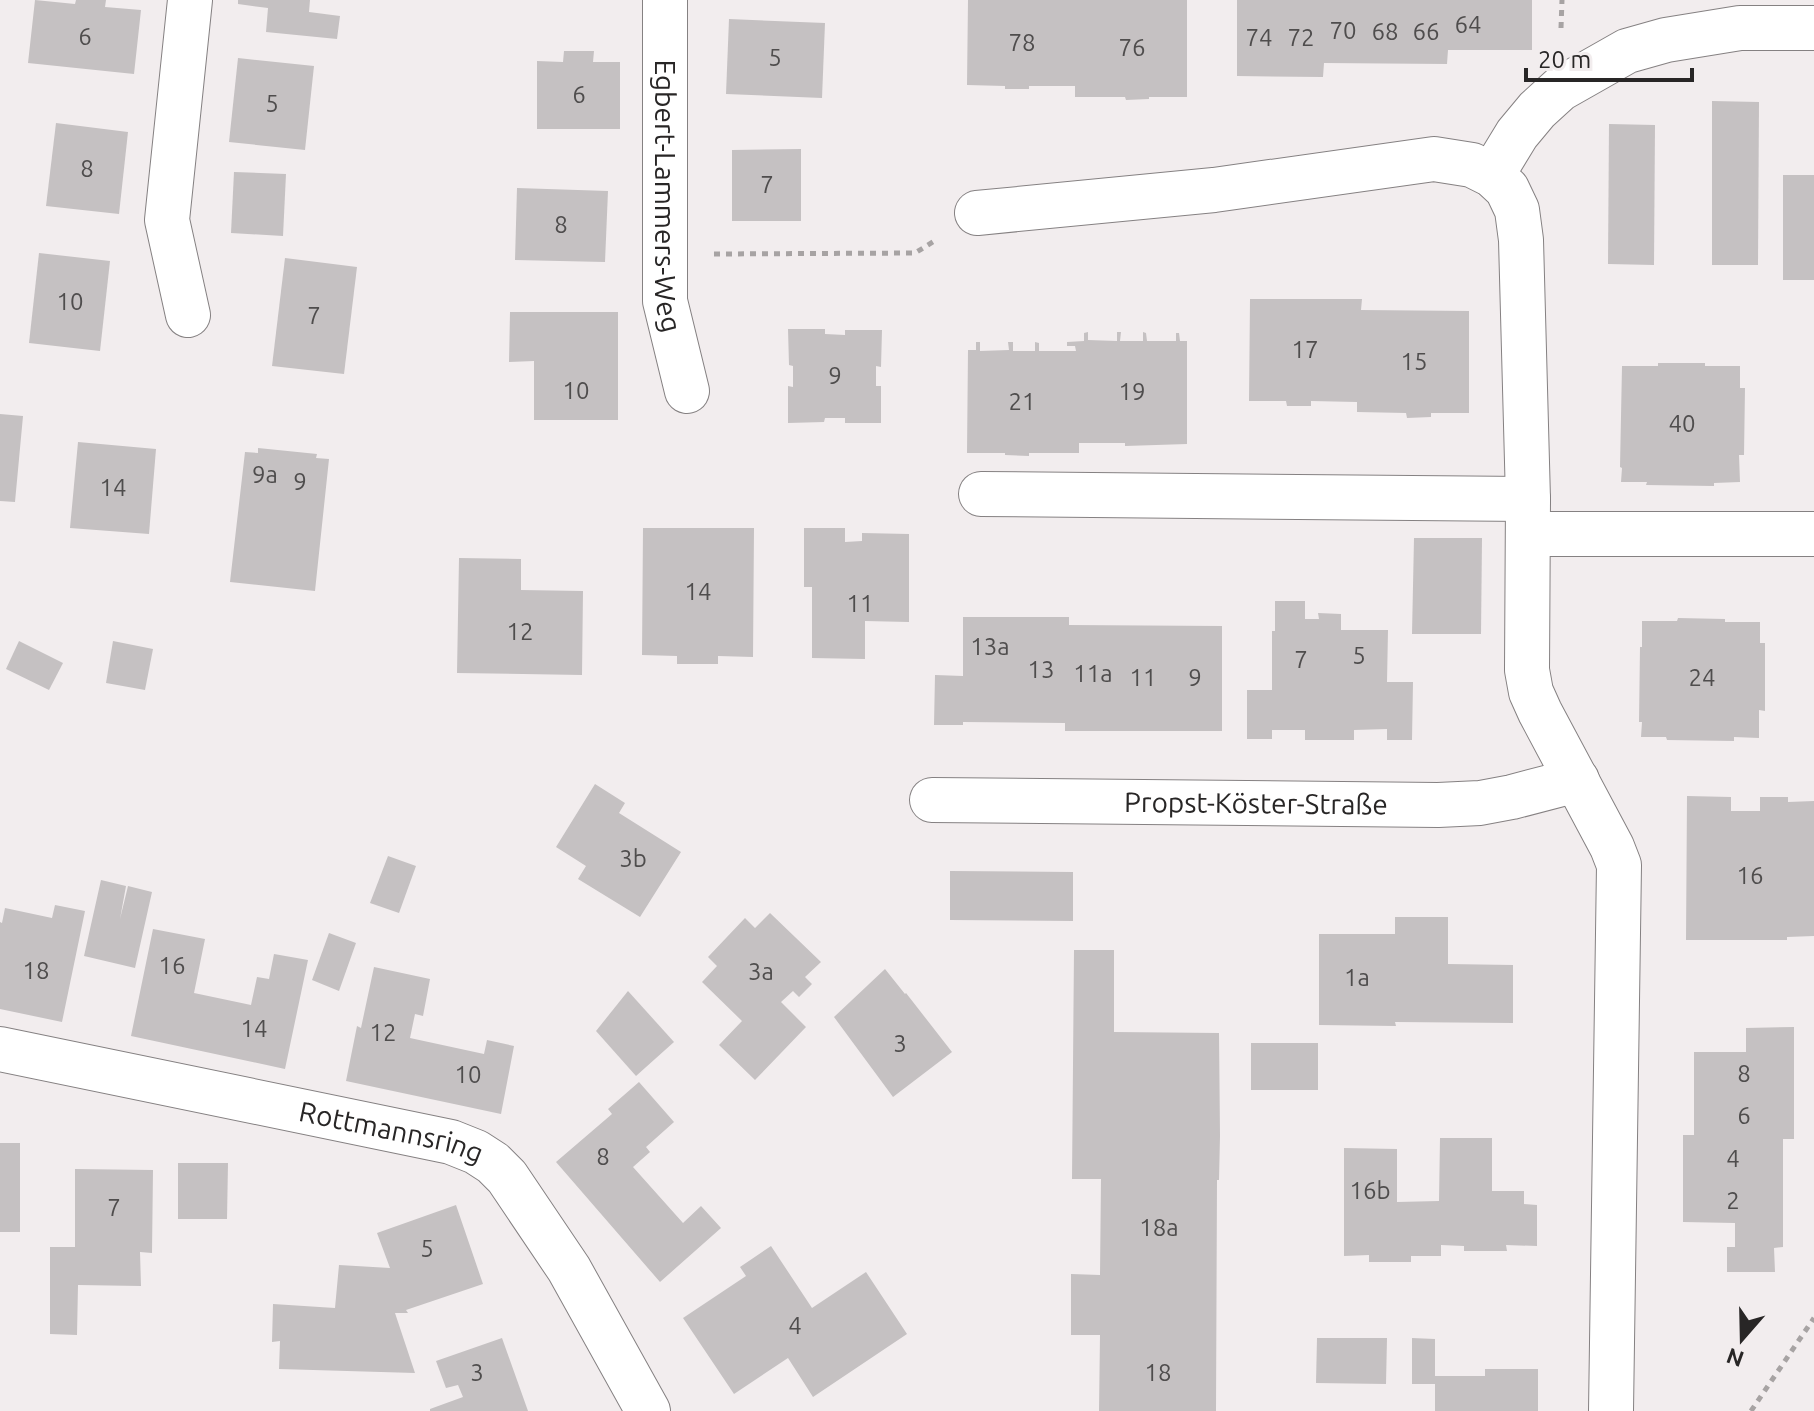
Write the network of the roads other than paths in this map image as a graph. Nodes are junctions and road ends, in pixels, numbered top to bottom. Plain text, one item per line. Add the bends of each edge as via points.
1 (190, 0) edge
2 (665, 0) edge
3 (1814, 28) edge
4 (1492, 175) junction
5 (977, 213) road end
6 (188, 315) dead end
7 (687, 391) dead end
8 (981, 494) dead end
9 (1528, 517) junction
10 (1814, 534) edge
11 (1577, 780) junction
12 (932, 800) dead end
13 (0, 1049) edge
14 (648, 1411) edge
15 (1611, 1411) edge

1 - 6 street via 167,220
2 - 7 street, Egbert-Lammers-Weg via 665,301
3 - 4 street via 1740,28 1627,51 1560,89 1537,110
4 - 5 street via 1472,165 1434,159 1214,190
4 - 9 street via 1507,189 1517,210 1521,240
8 - 9 street
9 - 10 street
9 - 11 street via 1531,692
11 - 12 street, Propst-Köster-Straße via 1480,803 1438,805
11 - 15 street via 1619,865
13 - 14 street, Rottmannsring via 451,1142 476,1152 507,1177 569,1269

